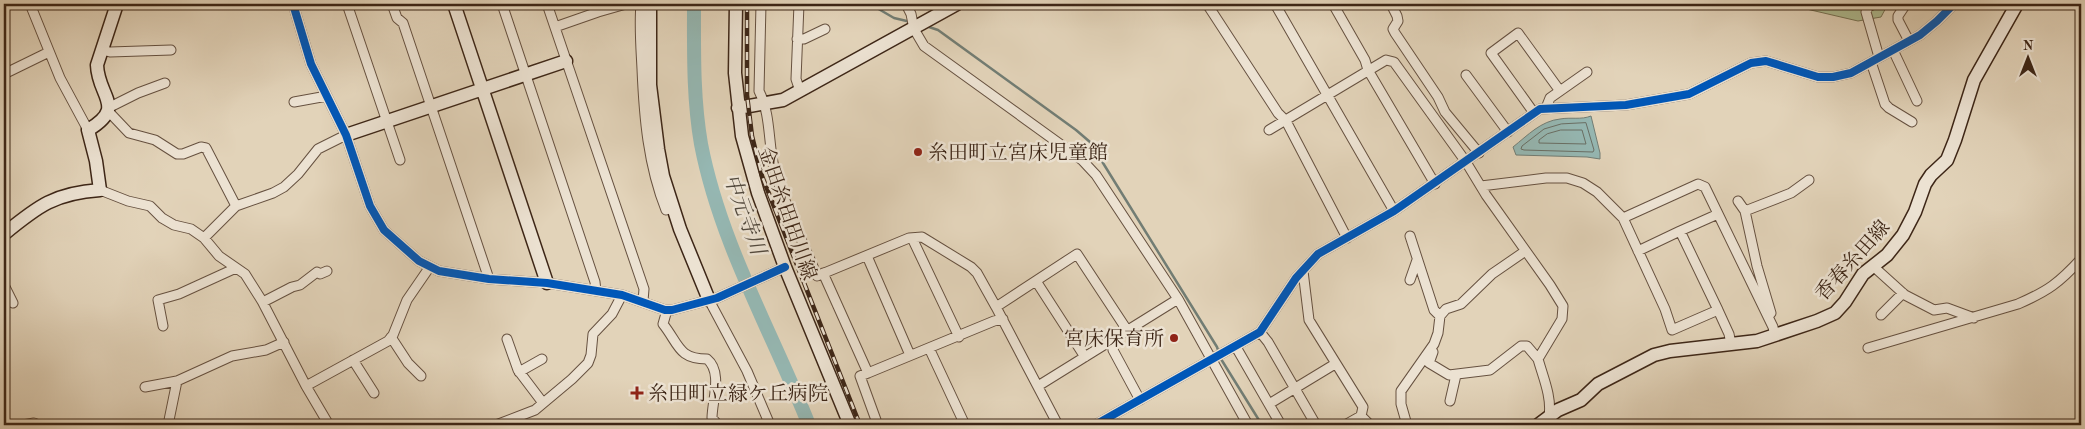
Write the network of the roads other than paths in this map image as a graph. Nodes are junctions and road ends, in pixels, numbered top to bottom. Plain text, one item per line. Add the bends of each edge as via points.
1 (30, 4) edge
2 (118, 4) edge
3 (293, 4) edge
4 (347, 4) edge
5 (392, 4) edge
6 (454, 4) edge
7 (502, 4) edge
8 (547, 4) edge
9 (626, 4) edge
10 (641, 4) edge
11 (650, 4) edge
12 (736, 4) edge
13 (761, 4) edge
14 (799, 4) edge
15 (906, 4) edge
16 (957, 4) edge
17 (1207, 4) edge
18 (1275, 4) edge
19 (1333, 4) edge
20 (1390, 4) edge
21 (1874, 4) edge
22 (1906, 4) edge
23 (1954, 4) edge
24 (2016, 4) edge
25 (597, 8) edge
26 (555, 27) junction
27 (825, 29) dead end
28 (914, 29) junction
29 (797, 39) junction
30 (1909, 41) junction
31 (102, 50) junction
32 (171, 50) dead end
33 (1892, 50) junction
34 (49, 52) junction
35 (1879, 57) junction
36 (566, 61) junction
37 (1870, 62) junction
38 (1368, 70) junction
39 (1587, 72) dead end
40 (4, 74) edge
41 (526, 74) junction
42 (1466, 75) dead end
43 (165, 83) dead end
44 (484, 89) junction
45 (800, 90) junction
46 (1560, 91) junction
47 (1328, 95) junction
48 (327, 96) junction
49 (1917, 101) dead end
50 (294, 102) dead end
51 (766, 104) junction
52 (432, 106) junction
53 (738, 108) junction
54 (1546, 108) junction
55 (108, 110) junction
56 (1534, 113) junction
57 (1286, 121) junction
58 (386, 122) junction
59 (1912, 122) dead end
60 (88, 130) junction
61 (1269, 130) dead end
62 (1508, 132) junction
63 (346, 135) junction
64 (1479, 152) junction
65 (400, 160) dead end
66 (1466, 162) junction
67 (1809, 180) dead end
68 (1435, 184) junction
69 (1481, 186) junction
70 (100, 190) junction
71 (1738, 201) dead end
72 (236, 206) junction
73 (673, 207) junction
74 (1394, 211) junction
75 (1745, 211) junction
76 (1718, 214) junction
77 (1623, 218) junction
78 (1680, 231) junction
79 (4, 234) edge
80 (1410, 236) dead end
81 (204, 238) junction
82 (912, 238) junction
83 (1347, 238) junction
84 (1638, 251) junction
85 (1524, 252) junction
86 (867, 256) junction
87 (1418, 259) junction
88 (2081, 259) edge
89 (1874, 267) junction
90 (236, 268) junction
91 (429, 268) junction
92 (779, 270) junction
93 (327, 271) dead end
94 (1303, 272) junction
95 (823, 273) junction
96 (489, 279) junction
97 (1410, 280) dead end
98 (1036, 281) junction
99 (547, 283) junction
100 (4, 285) edge
101 (596, 291) junction
102 (1903, 293) junction
103 (622, 295) junction
104 (713, 299) junction
105 (1178, 299) junction
106 (643, 301) junction
107 (263, 302) junction
108 (12, 303) dead end
109 (996, 307) junction
110 (667, 310) junction
111 (1718, 310) junction
112 (1881, 315) dead end
113 (1440, 316) junction
114 (1767, 316) junction
115 (1974, 318) junction
116 (1003, 320) junction
117 (163, 326) dead end
118 (1127, 330) junction
119 (1260, 332) junction
120 (1775, 336) junction
121 (391, 337) junction
122 (959, 337) junction
123 (507, 339) dead end
124 (284, 342) junction
125 (1434, 344) junction
126 (1731, 344) junction
127 (1236, 347) junction
128 (929, 348) junction
129 (1868, 348) dead end
130 (1113, 350) dead end
131 (910, 355) junction
132 (1085, 357) junction
133 (542, 359) dead end
134 (1212, 359) junction
135 (1538, 359) junction
136 (353, 360) junction
137 (1335, 364) junction
138 (520, 372) junction
139 (868, 373) junction
140 (1456, 375) junction
141 (421, 376) dead end
142 (177, 381) junction
143 (306, 386) junction
144 (1038, 386) junction
145 (145, 387) dead end
146 (1295, 389) junction
147 (374, 393) dead end
148 (1140, 400) junction
149 (1450, 401) dead end
150 (543, 403) junction
151 (1269, 404) junction
152 (1361, 416) junction
153 (1548, 416) junction
154 (876, 420) dead end
155 (24, 425) edge
156 (39, 425) edge
157 (168, 425) edge
158 (329, 425) edge
159 (498, 425) edge
160 (718, 425) edge
161 (770, 425) edge
162 (850, 425) edge
163 (965, 425) edge
164 (1058, 425) edge
165 (1095, 425) edge
166 (1248, 425) edge
167 (1282, 425) edge
168 (1316, 425) edge
169 (1345, 425) edge
170 (1370, 425) edge
171 (1407, 425) edge
172 (1538, 425) edge

1 - 34 street
2 - 31 main road
3 - 48 street via 311,64
4 - 58 street
5 - 52 street
6 - 44 main road
7 - 41 street
8 - 26 street
9 - 25 street
10 - 73 street via 645,124 661,197 666,210
11 - 73 main road via 650,85 663,176
12 - 53 main road, 金田糸田田川線
13 - 51 street via 759,92
14 - 29 street
15 - 28 street
16 - 28 main road
17 - 57 street
18 - 47 street
19 - 38 street
20 - 64 street via 1398,21 1393,29 1395,33 1445,112
21 - 35 street via 1866,12
22 - 30 street via 1898,20
23 - 30 street via 1928,29
24 - 89 main road, 香春糸田線 via 1974,80 1947,160 1925,184 1903,234
25 - 26 street
26 - 36 street
27 - 29 street
28 - 45 main road
28 - 105 street via 924,46 1082,160 1096,175
29 - 45 street via 796,79
30 - 33 street
31 - 32 street
31 - 55 main road via 97,73 103,84
33 - 35 street
33 - 49 street
34 - 40 street
34 - 60 street
35 - 37 street
36 - 41 main road
36 - 106 street via 644,289
37 - 54 street via 1851,73 1826,77 1766,61 1751,63 1689,94 1626,105
37 - 59 street via 1885,104
38 - 47 street
38 - 66 street via 1386,60 1394,62
38 - 68 street
39 - 46 street
41 - 44 main road
41 - 101 street
42 - 62 street
43 - 55 street via 138,93
44 - 52 main road
44 - 99 main road
45 - 51 main road via 783,100
46 - 54 street via 1550,98
46 - 56 street via 1518,33 1491,53
47 - 57 street
47 - 74 street
48 - 50 street
48 - 63 street
51 - 53 main road
51 - 95 street via 778,182 817,276
52 - 58 main road
52 - 96 street
53 - 92 main road, 金田糸田田川線 via 742,136
54 - 56 street
55 - 60 main road via 106,117
55 - 72 street via 129,133 154,140 177,154 206,148
56 - 62 street
57 - 61 street
57 - 83 street
58 - 63 main road
58 - 65 street
60 - 70 main road
62 - 64 street
63 - 72 street via 318,149 284,187
63 - 91 street via 370,206 384,230
64 - 66 street
66 - 68 street
66 - 69 street
67 - 75 street via 1791,194
68 - 74 street
69 - 77 street via 1567,178 1597,192
69 - 85 street
70 - 79 main road via 50,200
70 - 81 street via 150,206 162,218 191,229
71 - 75 street
72 - 81 street
73 - 104 main road via 680,230
74 - 83 street
75 - 114 street via 1771,313
76 - 77 street via 1705,186 1698,184
76 - 78 street
76 - 114 street
77 - 84 street
78 - 84 street
78 - 111 street
80 - 87 street
81 - 90 street via 219,256
82 - 86 street
82 - 109 street via 922,237 971,267
82 - 122 street
83 - 94 street via 1318,254
84 - 111 street via 1672,330
85 - 113 street via 1492,274 1461,304 1446,309
85 - 135 street via 1562,306 1562,320
86 - 95 street
86 - 131 street
87 - 97 street
87 - 113 street via 1434,310
88 - 115 street via 2060,282 2040,294
89 - 102 street
89 - 120 main road, 香春糸田線 via 1863,274 1835,312
90 - 107 street via 245,274
90 - 117 street via 158,300
91 - 96 street
91 - 121 street via 409,295
92 - 104 street
92 - 162 main road, 金田糸田田川線
93 - 107 street via 317,272 300,285
94 - 119 street
94 - 137 street via 1309,320
95 - 139 street
96 - 99 street
98 - 109 street
98 - 118 street via 1078,254
98 - 132 street
99 - 101 street
100 - 108 street
101 - 103 street
102 - 112 street
102 - 115 street via 1934,310 1947,308
103 - 106 street
103 - 150 street via 612,314 593,334 588,363
104 - 110 street
104 - 161 street
105 - 118 street
105 - 134 street
106 - 110 street
107 - 124 street
109 - 116 street
110 - 160 street via 663,324 680,350 688,357 709,360 712,365 716,382 712,418
111 - 126 street
113 - 125 street
114 - 120 street
115 - 129 street
116 - 122 street
116 - 144 street
118 - 132 street
119 - 127 street
119 - 146 street
120 - 126 main road, 香春糸田線
121 - 136 street
121 - 141 street
122 - 128 street
123 - 138 street
124 - 142 street via 266,350 232,356
124 - 143 street
125 - 140 street via 1429,363 1449,375
125 - 171 street via 1401,391
126 - 153 main road, 香春糸田線 via 1654,355 1598,384 1581,400
127 - 134 street
127 - 151 street
128 - 131 street
128 - 163 street
130 - 148 street
131 - 139 street
132 - 144 street
133 - 138 street
134 - 148 street
134 - 166 street
135 - 140 street via 1527,346 1521,346 1490,370
135 - 153 street via 1548,391
136 - 143 street
136 - 147 street
137 - 146 street
137 - 152 street via 1363,407
138 - 150 street
139 - 154 street via 860,376
140 - 149 street
142 - 145 street
142 - 157 street
143 - 158 street
144 - 164 street
146 - 151 street
146 - 168 street
148 - 165 street
150 - 159 street via 535,410
151 - 167 street
152 - 169 street
152 - 170 street
153 - 172 main road, 香春糸田線
155 - 156 street

